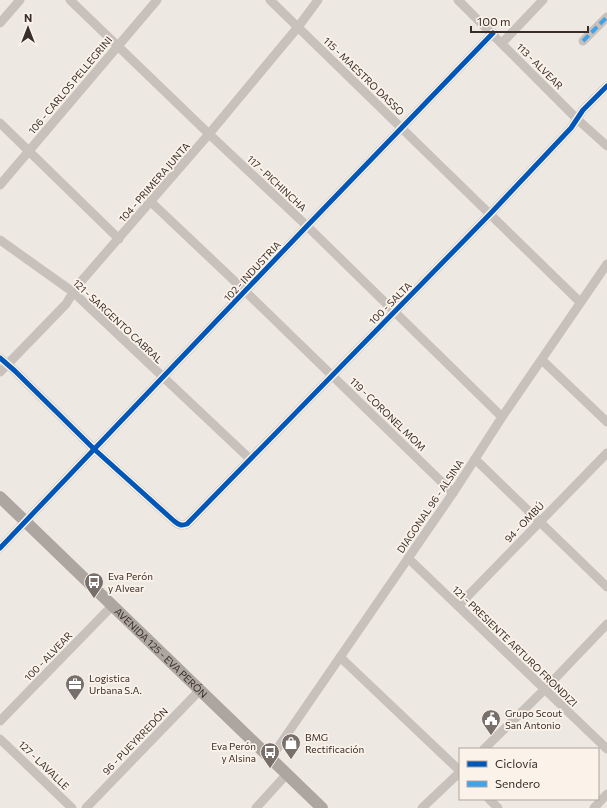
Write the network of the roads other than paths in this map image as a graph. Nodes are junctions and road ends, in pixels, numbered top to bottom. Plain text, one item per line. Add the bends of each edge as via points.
1 (20, 0) edge
2 (70, 0) edge
3 (157, 0) edge
4 (270, 0) edge
5 (318, 0) edge
6 (458, 0) edge
7 (543, 0) edge
8 (607, 17) edge
9 (0, 23) edge
10 (298, 27) junction
11 (493, 33) junction
12 (583, 41) dead end
13 (502, 43) junction
14 (118, 46) junction
15 (607, 86) edge
16 (577, 119) junction
17 (0, 123) edge
18 (402, 128) junction
19 (209, 134) junction
20 (607, 146) edge
21 (29, 151) junction
22 (0, 185) edge
23 (151, 202) junction
24 (490, 214) junction
25 (307, 226) junction
26 (119, 239) junction
27 (0, 240) edge
28 (607, 264) edge
29 (245, 291) junction
30 (73, 292) junction
31 (580, 302) junction
32 (395, 311) junction
33 (0, 358) edge
34 (542, 360) junction
35 (8, 364) junction
36 (0, 372) edge
37 (332, 375) junction
38 (164, 377) junction
39 (502, 417) junction
40 (607, 422) edge
41 (94, 449) junction
42 (607, 453) edge
43 (250, 459) junction
44 (475, 459) junction
45 (453, 493) junction
46 (0, 497) edge
47 (540, 521) junction
48 (26, 522) junction
49 (0, 548) edge
50 (408, 558) junction
51 (607, 587) edge
52 (112, 606) junction
53 (458, 606) junction
54 (607, 624) edge
55 (340, 657) junction
56 (545, 689) junction
57 (200, 690) junction
58 (0, 721) edge
59 (0, 739) edge
60 (485, 748) edge
61 (607, 749) edge
62 (270, 759) junction
63 (459, 771) edge
64 (459, 773) edge
65 (286, 775) junction
66 (607, 794) edge
67 (490, 800) edge
68 (72, 808) edge
69 (86, 808) edge
70 (256, 808) edge
71 (322, 808) edge
72 (422, 808) edge
73 (498, 808) edge
74 (594, 808) edge

1 - 9 street
2 - 14 street, 117 - PICHINCHA
3 - 14 street, 106 - CARLOS PELLEGRINI
4 - 10 street, 115 - MAESTRO DASSO
5 - 10 street, 104 - PRIMERA JUNTA
6 - 11 street, 113 - ALVEAR
7 - 13 street
8 - 12 street
10 - 18 street, 115 - MAESTRO DASSO
10 - 19 street, 104 - PRIMERA JUNTA
11 - 13 street, 113 - ALVEAR
11 - 18 street, 102 - INDUSTRIA
13 - 16 street, 113 - ALVEAR
14 - 19 street, 117 - PICHINCHA
14 - 21 street, 106 - CARLOS PELLEGRINI
15 - 16 street, 100 - SALTA
16 - 20 street, 113 - ALVEAR
16 - 24 street, 100 - SALTA via 572,128
17 - 21 street
18 - 24 street, 115 - MAESTRO DASSO
18 - 25 street, 102 - INDUSTRIA
19 - 23 street, 104 - PRIMERA JUNTA
19 - 25 street, 117 - PICHINCHA
21 - 22 street, 106 - CARLOS PELLEGRINI
21 - 26 street
23 - 26 street, 104 - PRIMERA JUNTA
23 - 29 street, 119 - CORONEL MOM
24 - 31 street, 115 - MAESTRO DASSO
24 - 32 street, 100 - SALTA
25 - 29 street, 102 - INDUSTRIA
25 - 32 street, 117 - PICHINCHA
26 - 30 street, 104 - PRIMERA JUNTA
27 - 30 street, 121 - SARGENTO CABRAL
28 - 31 street, DIAGONAL 96 - ALSINA
29 - 37 street, 119 - CORONEL MOM
29 - 38 street, 102 - INDUSTRIA
30 - 35 street, 104 - PRIMERA JUNTA via 66,304
30 - 38 street, 121 - SARGENTO CABRAL
31 - 34 street, DIAGONAL 96 - ALSINA
32 - 37 street, 100 - SALTA
32 - 39 street, 117 - PICHINCHA
33 - 35 street
34 - 39 street, DIAGONAL 96 - ALSINA
34 - 40 street
35 - 36 street, 104 - PRIMERA JUNTA
35 - 41 street
37 - 43 street, 100 - SALTA
37 - 45 street, 119 - CORONEL MOM
38 - 41 street, 102 - INDUSTRIA
38 - 43 street, 121 - SARGENTO CABRAL
39 - 44 street, DIAGONAL 96 - ALSINA
41 - 43 street, 100 - SALTA via 178,525 187,524
41 - 48 street, 102 - INDUSTRIA
42 - 47 street, 94 - OMBÚ
44 - 45 street, DIAGONAL 96 - ALSINA
44 - 47 street
45 - 50 street, DIAGONAL 96 - ALSINA
46 - 48 main road, AVENIDA 125 - EVA PERÓN
47 - 51 street
47 - 53 street, 94 - OMBÚ
48 - 49 street, 102 - INDUSTRIA
48 - 52 main road, AVENIDA 125 - EVA PERÓN
50 - 53 street, 121 - PRESIENTE ARTURO FRONDIZI
50 - 55 street, DIAGONAL 96 - ALSINA
52 - 57 main road, AVENIDA 125 - EVA PERÓN
52 - 58 street, 100 - ALVEAR
53 - 56 street, 121 - PRESIENTE ARTURO FRONDIZI
54 - 56 street
55 - 62 street, DIAGONAL 96 - ALSINA
55 - 63 street
56 - 60 street
56 - 61 street, 121 - PRESIENTE ARTURO FRONDIZI
57 - 62 main road, AVENIDA 125 - EVA PERÓN
57 - 69 street, 96 - PUEYRREDÓN
59 - 68 street, 127 - LAVALLE
62 - 65 main road, AVENIDA 125 - EVA PERÓN
64 - 72 street
65 - 70 street
65 - 71 main road, AVENIDA 125 - EVA PERÓN
66 - 74 street
67 - 73 street

